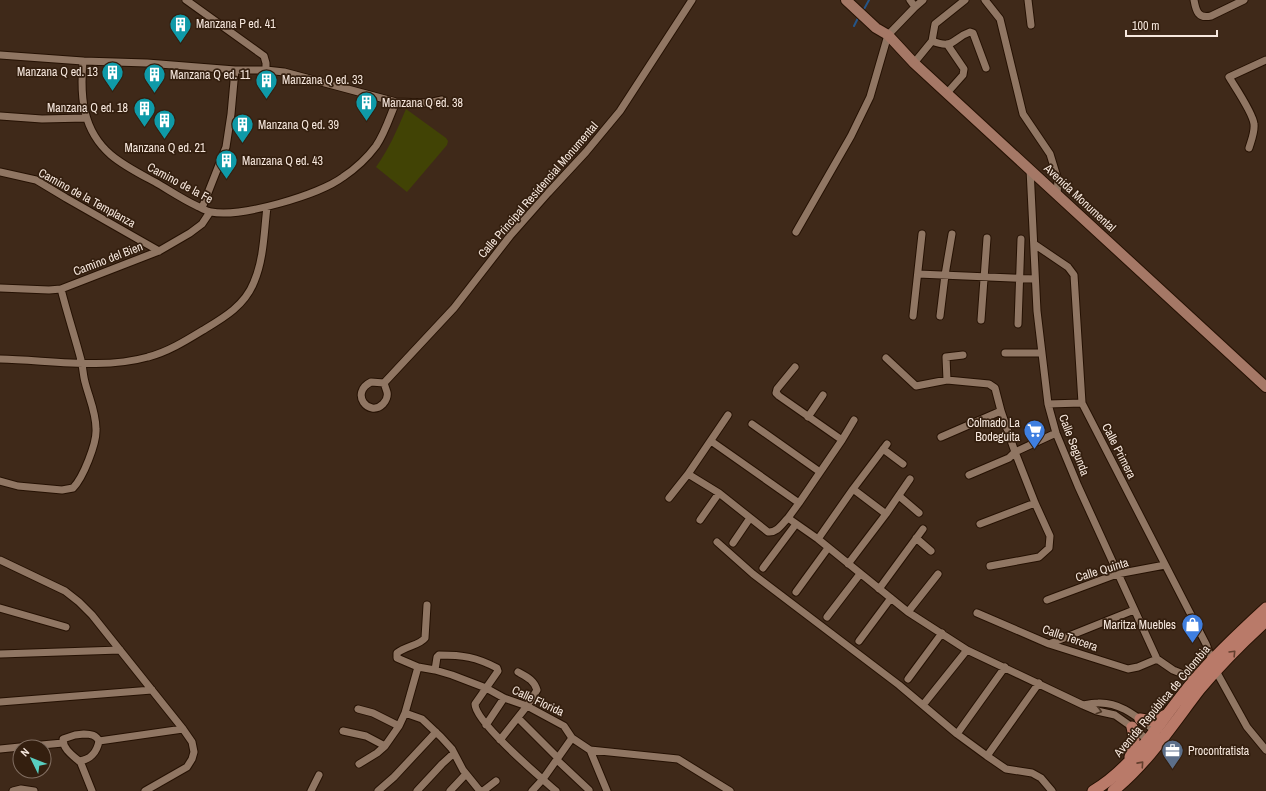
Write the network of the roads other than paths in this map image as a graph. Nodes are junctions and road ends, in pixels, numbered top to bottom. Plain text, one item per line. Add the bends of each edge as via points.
1 (186, 0) edge
2 (692, 0) edge
3 (846, 0) edge
4 (910, 0) edge
5 (923, 0) edge
6 (965, 0) edge
7 (1028, 0) edge
8 (1194, 0) edge
9 (1244, 0) edge
10 (989, 1) edge
11 (915, 6) junction
12 (1031, 26) dead end
13 (888, 35) junction
14 (932, 41) junction
15 (947, 44) junction
16 (0, 54) edge
17 (1266, 60) edge
18 (83, 61) junction
19 (914, 62) junction
20 (986, 68) dead end
21 (235, 70) junction
22 (266, 70) junction
23 (948, 93) junction
24 (442, 100) dead end
25 (396, 102) junction
26 (0, 116) edge
27 (86, 118) junction
28 (1248, 148) dead end
29 (1030, 169) junction
30 (0, 172) edge
31 (1057, 194) junction
32 (267, 207) junction
33 (202, 208) junction
34 (210, 212) junction
35 (796, 232) dead end
36 (922, 234) dead end
37 (952, 234) dead end
38 (987, 238) dead end
39 (1022, 240) dead end
40 (1034, 244) junction
41 (160, 251) junction
42 (918, 274) junction
43 (945, 275) junction
44 (985, 277) junction
45 (1019, 279) junction
46 (1036, 279) junction
47 (0, 288) edge
48 (61, 289) junction
49 (912, 316) dead end
50 (940, 316) dead end
51 (981, 320) dead end
52 (1018, 324) dead end
53 (1005, 353) dead end
54 (1042, 353) junction
55 (963, 356) dead end
56 (886, 358) dead end
57 (0, 359) edge
58 (82, 363) junction
59 (795, 367) dead end
60 (947, 380) junction
61 (384, 383) dead end
62 (1266, 387) edge
63 (823, 395) dead end
64 (1082, 403) junction
65 (1048, 404) junction
66 (1001, 411) junction
67 (728, 416) dead end
68 (808, 417) junction
69 (854, 420) dead end
70 (752, 424) dead end
71 (1056, 433) junction
72 (941, 436) dead end
73 (842, 440) junction
74 (711, 441) junction
75 (1016, 452) junction
76 (903, 464) dead end
77 (820, 472) junction
78 (688, 474) junction
79 (969, 475) dead end
80 (910, 479) dead end
81 (0, 481) edge
82 (853, 489) junction
83 (719, 493) junction
84 (899, 496) junction
85 (669, 498) dead end
86 (799, 503) junction
87 (1035, 503) junction
88 (919, 513) dead end
89 (886, 514) junction
90 (750, 518) junction
91 (788, 518) junction
92 (700, 520) dead end
93 (796, 524) junction
94 (980, 524) dead end
95 (923, 529) dead end
96 (916, 538) junction
97 (818, 540) junction
98 (717, 542) dead end
99 (733, 544) dead end
100 (828, 548) junction
101 (931, 551) dead end
102 (0, 560) edge
103 (848, 564) junction
104 (1165, 565) junction
105 (990, 566) dead end
106 (763, 568) dead end
107 (860, 574) junction
108 (938, 574) dead end
109 (1117, 574) junction
110 (879, 589) junction
111 (796, 592) dead end
112 (891, 598) junction
113 (1047, 600) dead end
114 (427, 605) dead end
115 (0, 608) edge
116 (1266, 608) edge
117 (1134, 610) junction
118 (908, 612) junction
119 (977, 613) dead end
120 (827, 616) dead end
121 (1260, 623) edge
122 (66, 627) dead end
123 (942, 632) junction
124 (859, 642) dead end
125 (1049, 644) junction
126 (120, 650) junction
127 (967, 650) junction
128 (0, 654) edge
129 (1156, 658) junction
130 (1214, 665) junction
131 (418, 667) junction
132 (1005, 667) junction
133 (435, 670) junction
134 (518, 672) dead end
135 (908, 679) dead end
136 (1195, 679) junction
137 (1038, 683) junction
138 (1205, 683) junction
139 (486, 688) junction
140 (152, 690) junction
141 (504, 698) junction
142 (0, 702) edge
143 (923, 705) junction
144 (1083, 705) junction
145 (527, 706) junction
146 (1119, 706) junction
147 (358, 709) dead end
148 (405, 713) junction
149 (1115, 715) junction
150 (1167, 715) junction
151 (518, 718) junction
152 (1136, 723) junction
153 (486, 725) junction
154 (399, 726) junction
155 (183, 729) junction
156 (343, 731) dead end
157 (436, 732) junction
158 (1159, 733) junction
159 (957, 734) junction
160 (572, 738) junction
161 (500, 740) junction
162 (99, 742) junction
163 (63, 743) junction
164 (52, 744) edge
165 (1152, 744) junction
166 (385, 746) junction
167 (12, 747) edge
168 (0, 748) edge
169 (590, 750) junction
170 (1266, 750) edge
171 (454, 753) junction
172 (987, 756) junction
173 (558, 759) junction
174 (80, 761) junction
175 (359, 764) dead end
176 (1126, 764) junction
177 (466, 774) junction
178 (319, 775) dead end
179 (543, 779) junction
180 (496, 780) dead end
181 (589, 790) dead end
182 (13, 791) edge
183 (34, 791) edge
184 (92, 791) edge
185 (145, 791) edge
186 (311, 791) edge
187 (378, 791) edge
188 (417, 791) edge
189 (450, 791) edge
190 (481, 791) edge
191 (532, 791) edge
192 (556, 791) edge
193 (607, 791) edge
194 (730, 791) edge
195 (1052, 791) edge
196 (1093, 791) edge
197 (1113, 791) edge

1 - 22 street via 264,56
2 - 61 street, Calle Principal Residencial Monumental via 620,111 510,236 454,308
3 - 13 main road, Avenida Monumental via 876,28
4 - 11 street
5 - 11 street
6 - 14 street via 934,24
7 - 12 street
8 - 9 street via 1196,10 1202,16 1211,16
10 - 31 street via 1000,19 1023,114 1050,154 1058,180
11 - 13 street
13 - 19 main road, Avenida Monumental
13 - 35 street via 870,97
14 - 15 street
14 - 19 street
15 - 20 street via 970,32
15 - 23 street via 964,68 963,76
16 - 18 street
17 - 28 street via 1229,77 1254,123
18 - 21 street
18 - 27 street, Camino de la Fe via 81,82
19 - 23 main road, Avenida Monumental
21 - 22 street
21 - 33 street via 226,147
22 - 25 street via 284,72
23 - 29 main road, Avenida Monumental
24 - 25 street via 428,103
25 - 32 street, Camino de la Fe via 376,145 351,171 329,185
26 - 27 street via 42,119
27 - 33 street, Camino de la Fe via 99,142 111,155
29 - 31 main road, Avenida Monumental
29 - 40 street, Calle Segunda
30 - 41 street, Camino de la Templanza via 36,180
31 - 62 main road, Avenida Monumental
32 - 34 street, Camino de la Fe via 232,213
32 - 58 street via 259,267 254,282 247,296 224,318 169,350 149,357 111,364
33 - 34 street, Camino de la Fe
34 - 41 street, Camino del Bien via 202,224
36 - 42 street
37 - 43 street
38 - 44 street
39 - 45 street
40 - 46 street, Calle Segunda
40 - 64 street, Calle Primera via 1068,267 1074,275
41 - 48 street, Camino del Bien
42 - 43 street
42 - 49 street
43 - 44 street
43 - 50 street
44 - 45 street
44 - 51 street
45 - 46 street
45 - 52 street
46 - 54 street, Calle Segunda
47 - 48 street, Camino del Bien
48 - 58 street
53 - 54 street
54 - 65 street, Calle Segunda
55 - 60 street via 946,357
56 - 60 street via 916,386
57 - 58 street
58 - 81 street via 97,431 77,484 74,488 62,490 18,486
59 - 68 street via 776,393
60 - 66 street via 992,386 995,388
63 - 68 street
64 - 65 street
64 - 104 street, Calle Primera
65 - 71 street, Calle Segunda
66 - 72 street
66 - 75 street
67 - 74 street
68 - 73 street
69 - 73 street
70 - 77 street
71 - 75 street
71 - 109 street, Calle Segunda
73 - 77 street
74 - 78 street
74 - 86 street
75 - 79 street
75 - 87 street
76 - 82 street via 885,446
77 - 86 street
78 - 83 street
78 - 85 street
80 - 84 street
82 - 89 street
82 - 97 street
83 - 90 street
83 - 92 street
84 - 88 street
84 - 89 street
86 - 91 street
87 - 94 street
87 - 105 street via 1050,536 1049,548 1039,557
89 - 103 street
90 - 91 street via 772,533
90 - 99 street
91 - 93 street
93 - 97 street
93 - 106 street
95 - 96 street
96 - 101 street
96 - 110 street
97 - 100 street
98 - 143 street via 753,574
100 - 103 street
100 - 111 street
102 - 126 street via 65,591 92,615
103 - 107 street
104 - 109 street, Calle Quinta
104 - 130 street, Calle Primera via 1206,644
107 - 110 street
107 - 120 street
108 - 118 street
109 - 113 street, Calle Quinta
109 - 117 street, Calle Segunda
110 - 112 street
112 - 118 street
112 - 124 street
114 - 131 street, Calle Florida via 426,638 397,652 397,658
115 - 122 street
116 - 121 main road, Avenida República de Colombia
117 - 125 street
117 - 129 street, Calle Segunda
118 - 123 street
119 - 125 street, Calle Tercera
121 - 130 main road, Avenida República de Colombia
123 - 127 street
123 - 135 street
125 - 129 street, Calle Tercera via 1128,669
126 - 128 street
126 - 140 street
127 - 132 street
127 - 143 street
129 - 136 street via 1173,670
130 - 136 main road, Avenida República de Colombia
130 - 138 main road, Avenida República de Colombia
130 - 170 street, Calle Primera via 1248,727
131 - 133 street, Calle Florida
131 - 148 street
132 - 137 street
132 - 159 street
133 - 139 street, Calle Florida
133 - 139 street via 439,655 469,656 482,660 498,671
134 - 145 street via 529,678 537,690
136 - 138 street
136 - 150 main road, Avenida República de Colombia
137 - 144 street
137 - 172 street
138 - 158 main road, Avenida República de Colombia
139 - 141 street, Calle Florida
139 - 153 street via 474,704
140 - 142 street
140 - 155 street
141 - 145 street, Calle Florida
141 - 153 street
143 - 159 street
144 - 146 street via 1100,703
144 -> 149 street
145 - 151 street
145 - 160 street, Calle Florida via 564,726
146 - 149 street
146 - 152 street
147 - 154 street via 373,713
148 - 154 street
148 - 157 street via 422,719
149 - 152 street
150 - 152 main road
150 - 158 main road, Avenida República de Colombia
151 - 161 street
151 - 173 street
152 - 158 street
152 - 165 street
152 - 176 main road via 1134,748
153 - 161 street
154 - 166 street
155 - 162 street
155 - 185 street via 192,742 192,759 187,767
156 - 166 street via 366,736
157 - 171 street
157 - 187 street
158 - 165 main road, Avenida República de Colombia
159 - 172 street
160 - 169 street, Calle Florida
160 - 173 street
161 - 179 street
162 - 163 street via 97,737 84,734 64,739
162 - 174 street via 98,748 89,758
163 - 164 street
163 - 174 street
165 - 176 main road, Avenida República de Colombia
197 -> 165 main road, Avenida República de Colombia via 1132,774
166 - 175 street
167 - 168 street
169 - 193 street
169 - 194 street, Calle Florida via 678,759
171 - 177 street
171 - 188 street
172 - 195 street via 1006,769 1032,773 1041,778
173 - 179 street
173 - 181 street
174 - 184 street
176 - 196 main road, Avenida República de Colombia
177 - 189 street
177 - 190 street
178 - 186 street
179 - 191 street
179 - 192 street
180 - 190 street
182 - 183 street

